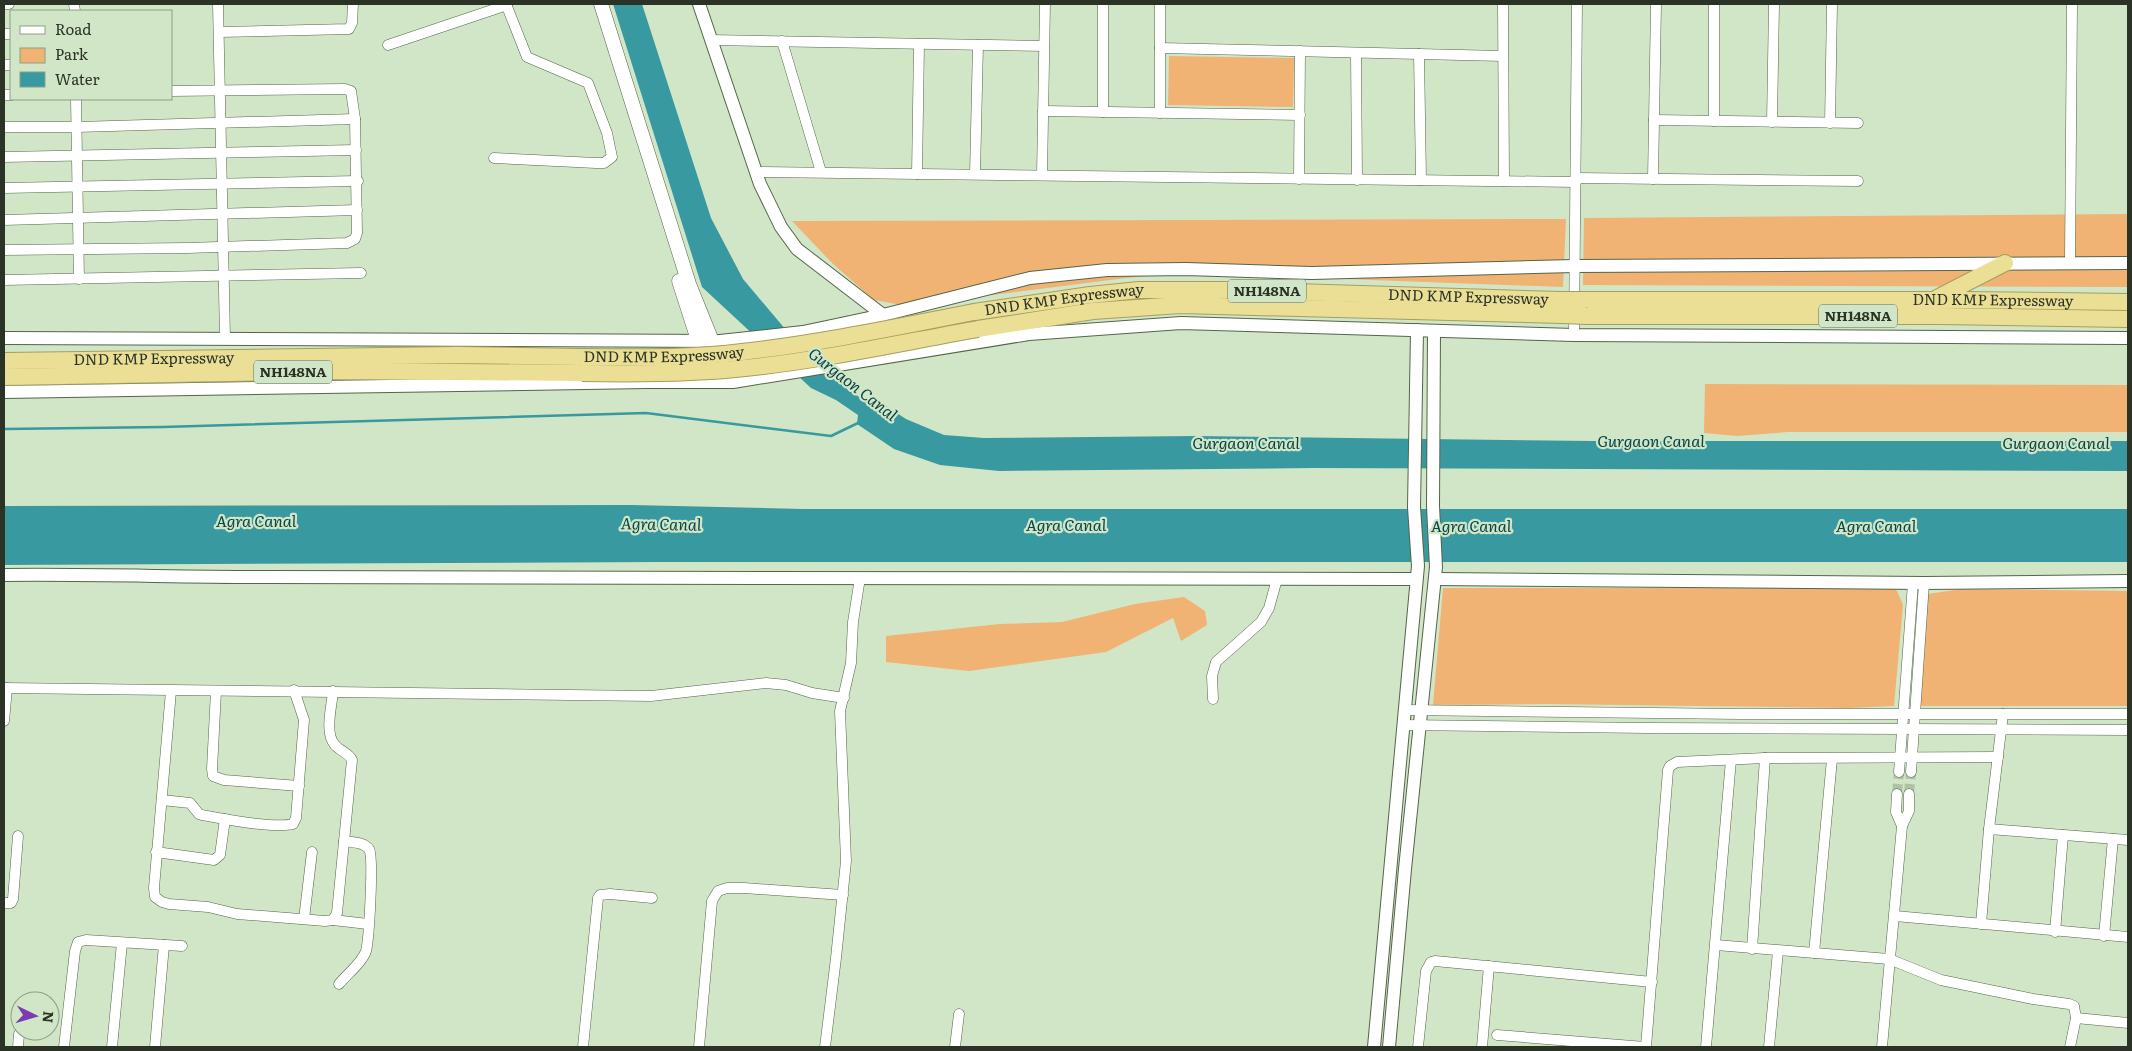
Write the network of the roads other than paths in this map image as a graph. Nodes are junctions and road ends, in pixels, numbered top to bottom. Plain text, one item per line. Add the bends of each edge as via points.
1 (4, 4) edge
2 (9, 4) edge
3 (218, 4) edge
4 (353, 4) edge
5 (507, 4) edge
6 (592, 4) edge
7 (601, 4) edge
8 (699, 4) edge
9 (1045, 4) edge
10 (1102, 4) edge
11 (1160, 4) edge
12 (1503, 4) edge
13 (1577, 4) edge
14 (1656, 4) edge
15 (1714, 4) edge
16 (1774, 4) edge
17 (1832, 4) edge
18 (2072, 4) edge
19 (218, 32) junction
20 (711, 40) junction
21 (782, 41) junction
22 (919, 44) junction
23 (388, 45) dead end
24 (978, 45) junction
25 (1044, 46) junction
26 (1160, 48) junction
27 (1300, 51) junction
28 (1356, 52) junction
29 (1419, 54) junction
30 (1503, 56) junction
31 (220, 90) junction
32 (172, 92) edge
33 (76, 100) edge
34 (1043, 111) junction
35 (1103, 112) junction
36 (1160, 113) junction
37 (1300, 115) junction
38 (355, 119) junction
39 (1654, 120) junction
40 (1714, 121) junction
41 (220, 122) junction
42 (1772, 122) junction
43 (1830, 123) junction
44 (1858, 123) dead end
45 (4, 127) edge
46 (77, 127) junction
47 (356, 150) junction
48 (221, 153) junction
49 (77, 156) junction
50 (4, 157) edge
51 (494, 158) dead end
52 (756, 172) junction
53 (821, 172) junction
54 (917, 174) junction
55 (975, 174) junction
56 (1042, 175) junction
57 (1299, 179) junction
58 (1653, 179) junction
59 (358, 180) junction
60 (1357, 180) junction
61 (1421, 180) junction
62 (1576, 180) junction
63 (1858, 181) dead end
64 (222, 182) junction
65 (1504, 182) junction
66 (77, 185) junction
67 (4, 188) edge
68 (358, 210) junction
69 (222, 213) junction
70 (78, 218) junction
71 (4, 220) edge
72 (223, 246) junction
73 (78, 249) junction
74 (4, 250) edge
75 (2006, 262) junction
76 (2070, 262) junction
77 (2128, 263) edge
78 (1574, 266) junction
79 (361, 273) dead end
80 (223, 276) junction
81 (79, 279) junction
82 (4, 280) edge
83 (945, 298) junction
84 (1933, 300) junction
85 (2128, 302) edge
86 (1562, 308) junction
87 (1586, 308) junction
88 (883, 315) junction
89 (2128, 319) edge
90 (1417, 330) junction
91 (1434, 330) junction
92 (1574, 335) junction
93 (4, 338) edge
94 (225, 338) junction
95 (2128, 338) edge
96 (647, 340) junction
97 (698, 340) junction
98 (712, 341) junction
99 (953, 346) junction
100 (4, 361) edge
101 (581, 365) junction
102 (4, 377) edge
103 (647, 382) junction
104 (4, 392) edge
105 (1436, 573) junction
106 (4, 575) edge
107 (860, 578) junction
108 (1416, 579) junction
109 (1277, 580) junction
110 (2128, 581) edge
111 (1919, 583) junction
112 (5, 688) edge
113 (294, 690) junction
114 (171, 691) junction
115 (216, 691) junction
116 (334, 691) junction
117 (844, 698) junction
118 (1213, 699) dead end
119 (1404, 710) junction
120 (1421, 711) junction
121 (1909, 714) junction
122 (2003, 714) junction
123 (2128, 714) edge
124 (4, 721) edge
125 (1403, 725) junction
126 (1420, 726) junction
127 (1908, 729) junction
128 (2001, 729) junction
129 (2128, 730) edge
130 (1998, 757) junction
131 (1765, 758) junction
132 (1900, 758) junction
133 (1912, 758) junction
134 (1832, 759) junction
135 (1731, 760) junction
136 (1899, 772) tunnel mouth
137 (1911, 772) tunnel mouth
138 (299, 786) junction
139 (1897, 794) tunnel mouth
140 (1909, 794) tunnel mouth
141 (162, 800) junction
142 (225, 819) junction
143 (1902, 826) junction
144 (1989, 829) junction
145 (2063, 835) junction
146 (18, 836) dead end
147 (2113, 839) junction
148 (2128, 840) edge
149 (344, 841) junction
150 (156, 852) junction
151 (312, 852) dead end
152 (843, 895) junction
153 (652, 898) dead end
154 (4, 903) edge
155 (1895, 916) junction
156 (304, 919) junction
157 (333, 920) junction
158 (368, 924) junction
159 (1981, 924) junction
160 (2055, 932) junction
161 (2104, 936) junction
162 (2128, 937) edge
163 (122, 943) junction
164 (164, 945) junction
165 (182, 946) dead end
166 (1716, 946) junction
167 (1752, 949) junction
168 (1778, 951) junction
169 (1814, 953) junction
170 (1889, 959) junction
171 (1489, 966) junction
172 (1652, 982) junction
173 (339, 984) dead end
174 (959, 1014) dead end
175 (2076, 1018) junction
176 (2128, 1023) edge
177 (1497, 1035) dead end
178 (64, 1047) edge
179 (112, 1047) edge
180 (155, 1047) edge
181 (583, 1047) edge
182 (698, 1047) edge
183 (825, 1047) edge
184 (955, 1047) edge
185 (1374, 1047) edge
186 (1389, 1047) edge
187 (1418, 1047) edge
188 (1482, 1047) edge
189 (1646, 1047) edge
190 (1706, 1047) edge
191 (1769, 1047) edge
192 (1882, 1047) edge
193 (2070, 1047) edge

1 - 2 street
3 - 19 street
4 - 19 street via 349,29
5 - 23 street
5 - 51 street via 527,57 588,83 607,132 612,157 604,163
6 - 97 main road
7 - 98 main road via 689,284
8 - 20 street
9 - 25 street
10 - 35 street
11 - 26 street
12 - 30 street
13 - 62 street
14 - 39 street
15 - 40 street
16 - 42 street
17 - 43 street
18 - 76 street
19 - 31 street
20 - 21 street
20 - 52 street
21 - 22 street
21 - 53 street
22 - 24 street
22 - 54 street
24 - 25 street
24 - 55 street
25 - 34 street
26 - 27 street
26 - 36 street
27 - 28 street
27 - 37 street
28 - 29 street
28 - 60 street
29 - 30 street
29 - 61 street
30 - 65 street
31 - 32 street
31 - 38 street via 348,89 352,93
31 - 41 street
33 - 46 street
34 - 35 street
34 - 56 street
35 - 36 street
36 - 37 street
37 - 57 street
38 - 41 street
38 - 47 street
39 - 40 street
39 - 58 street
40 - 42 street
41 - 46 street
41 - 48 street
42 - 43 street
43 - 44 street
45 - 46 street
46 - 49 street
47 - 48 street
47 - 59 street
48 - 49 street
48 - 64 street
49 - 50 street
49 - 66 street
52 - 53 street
52 - 88 street via 797,249
53 - 54 street
54 - 55 street
55 - 56 street
56 - 57 street
57 - 60 street
58 - 62 street
58 - 63 street
59 - 64 street
59 - 68 street
60 - 61 street
61 - 65 street
62 - 65 street
62 - 78 street
64 - 66 street
64 - 69 street
66 - 67 street
66 - 70 street
68 - 69 street
68 - 72 street via 357,233 350,243
69 - 70 street
69 - 72 street
70 - 71 street
70 - 73 street
72 - 73 street
72 - 80 street
73 - 74 street
73 - 81 street
75 - 76 street
75 - 78 street
75 - 84 highway
76 - 77 street
78 - 83 street via 1312,273 1107,270 1030,278
78 - 92 street
79 - 80 street
80 - 81 street
80 - 94 street
81 - 82 street
83 - 88 street
83 - 99 street
84 - 85 highway, DND KMP Expressway / NH148NA
84 - 87 highway, DND KMP Expressway / NH148NA
86 - 87 highway, DND KMP Expressway / NH148NA, bridge
86 - 101 highway, DND KMP Expressway / NH148NA, bridge via 1180,306 1093,311 744,368 667,374
86 - 101 highway, DND KMP Expressway / NH148NA, bridge via 1227,290 1138,290 974,312 801,344
87 - 89 highway, DND KMP Expressway / NH148NA
88 - 98 street via 790,334
90 - 91 street
90 - 99 street via 1181,323 1029,334
90 - 108 street
91 - 92 street
91 - 105 street via 1432,506
92 - 95 street
93 - 94 street
94 - 96 street
96 - 97 street
96 - 103 street
97 - 98 street
99 - 103 street via 733,382
100 - 101 highway, DND KMP Expressway / NH148NA via 456,355
101 - 102 highway, DND KMP Expressway / NH148NA
103 - 104 street
105 - 111 street
105 - 120 street
106 - 107 street
107 - 109 street
107 - 117 street
108 - 109 street
108 - 119 street
109 - 118 street via 1262,622 1216,662 1212,676
110 - 111 street
111 - 121 street
112 - 114 street
112 - 124 street
113 - 115 street
113 - 116 street
113 - 138 street via 304,720
114 - 115 street
114 - 141 street
115 - 138 street via 214,776 224,780
116 - 117 street via 651,696 766,683
116 - 149 street via 330,737 352,760
117 - 152 street via 839,719 846,861
119 - 120 street
119 - 125 street
120 - 121 street
120 - 126 street
121 - 122 street
121 - 127 street
122 - 123 street
122 - 128 street
125 - 126 street
125 - 185 street
126 - 127 street
126 - 186 street
127 - 128 street
127 - 132 street
127 - 133 street
128 - 129 street
128 - 130 street
130 - 133 street
130 - 144 street
131 - 134 street
131 - 135 street
131 - 167 street
132 - 133 street
132 - 134 street
132 - 136 street
133 - 137 street
134 - 169 street
135 - 166 street
135 - 172 street via 1676,762 1668,770
138 - 142 street via 293,824
139 - 143 street via 1896,812
140 - 143 street
141 - 142 street via 190,803 198,814
141 - 150 street
142 - 150 street via 220,855 214,860
143 - 155 street
144 - 145 street
144 - 159 street
145 - 147 street
145 - 160 street
146 - 154 street via 13,899 11,903
147 - 148 street
147 - 161 street
149 - 157 street via 337,912
149 - 158 street via 362,844 370,852
150 - 156 street via 154,895 162,902 238,914
151 - 156 street
152 - 182 street via 744,888 718,891 712,901
152 - 183 street
153 - 181 street via 610,894 598,898
155 - 159 street
155 - 170 street
156 - 157 street
157 - 158 street
158 - 173 street via 364,955
159 - 160 street
160 - 161 street
161 - 162 street
163 - 164 street
163 - 178 street via 82,940 76,945
163 - 179 street
164 - 165 street
164 - 180 street
166 - 167 street
166 - 190 street
167 - 168 street
168 - 169 street
168 - 191 street
169 - 170 street
170 - 175 street via 1941,980 2068,1004 2074,1006
170 - 192 street
171 - 172 street
171 - 187 street via 1442,960 1431,962 1426,971
171 - 188 street
172 - 189 street
174 - 184 street
175 - 176 street
175 - 193 street
177 - 189 street

